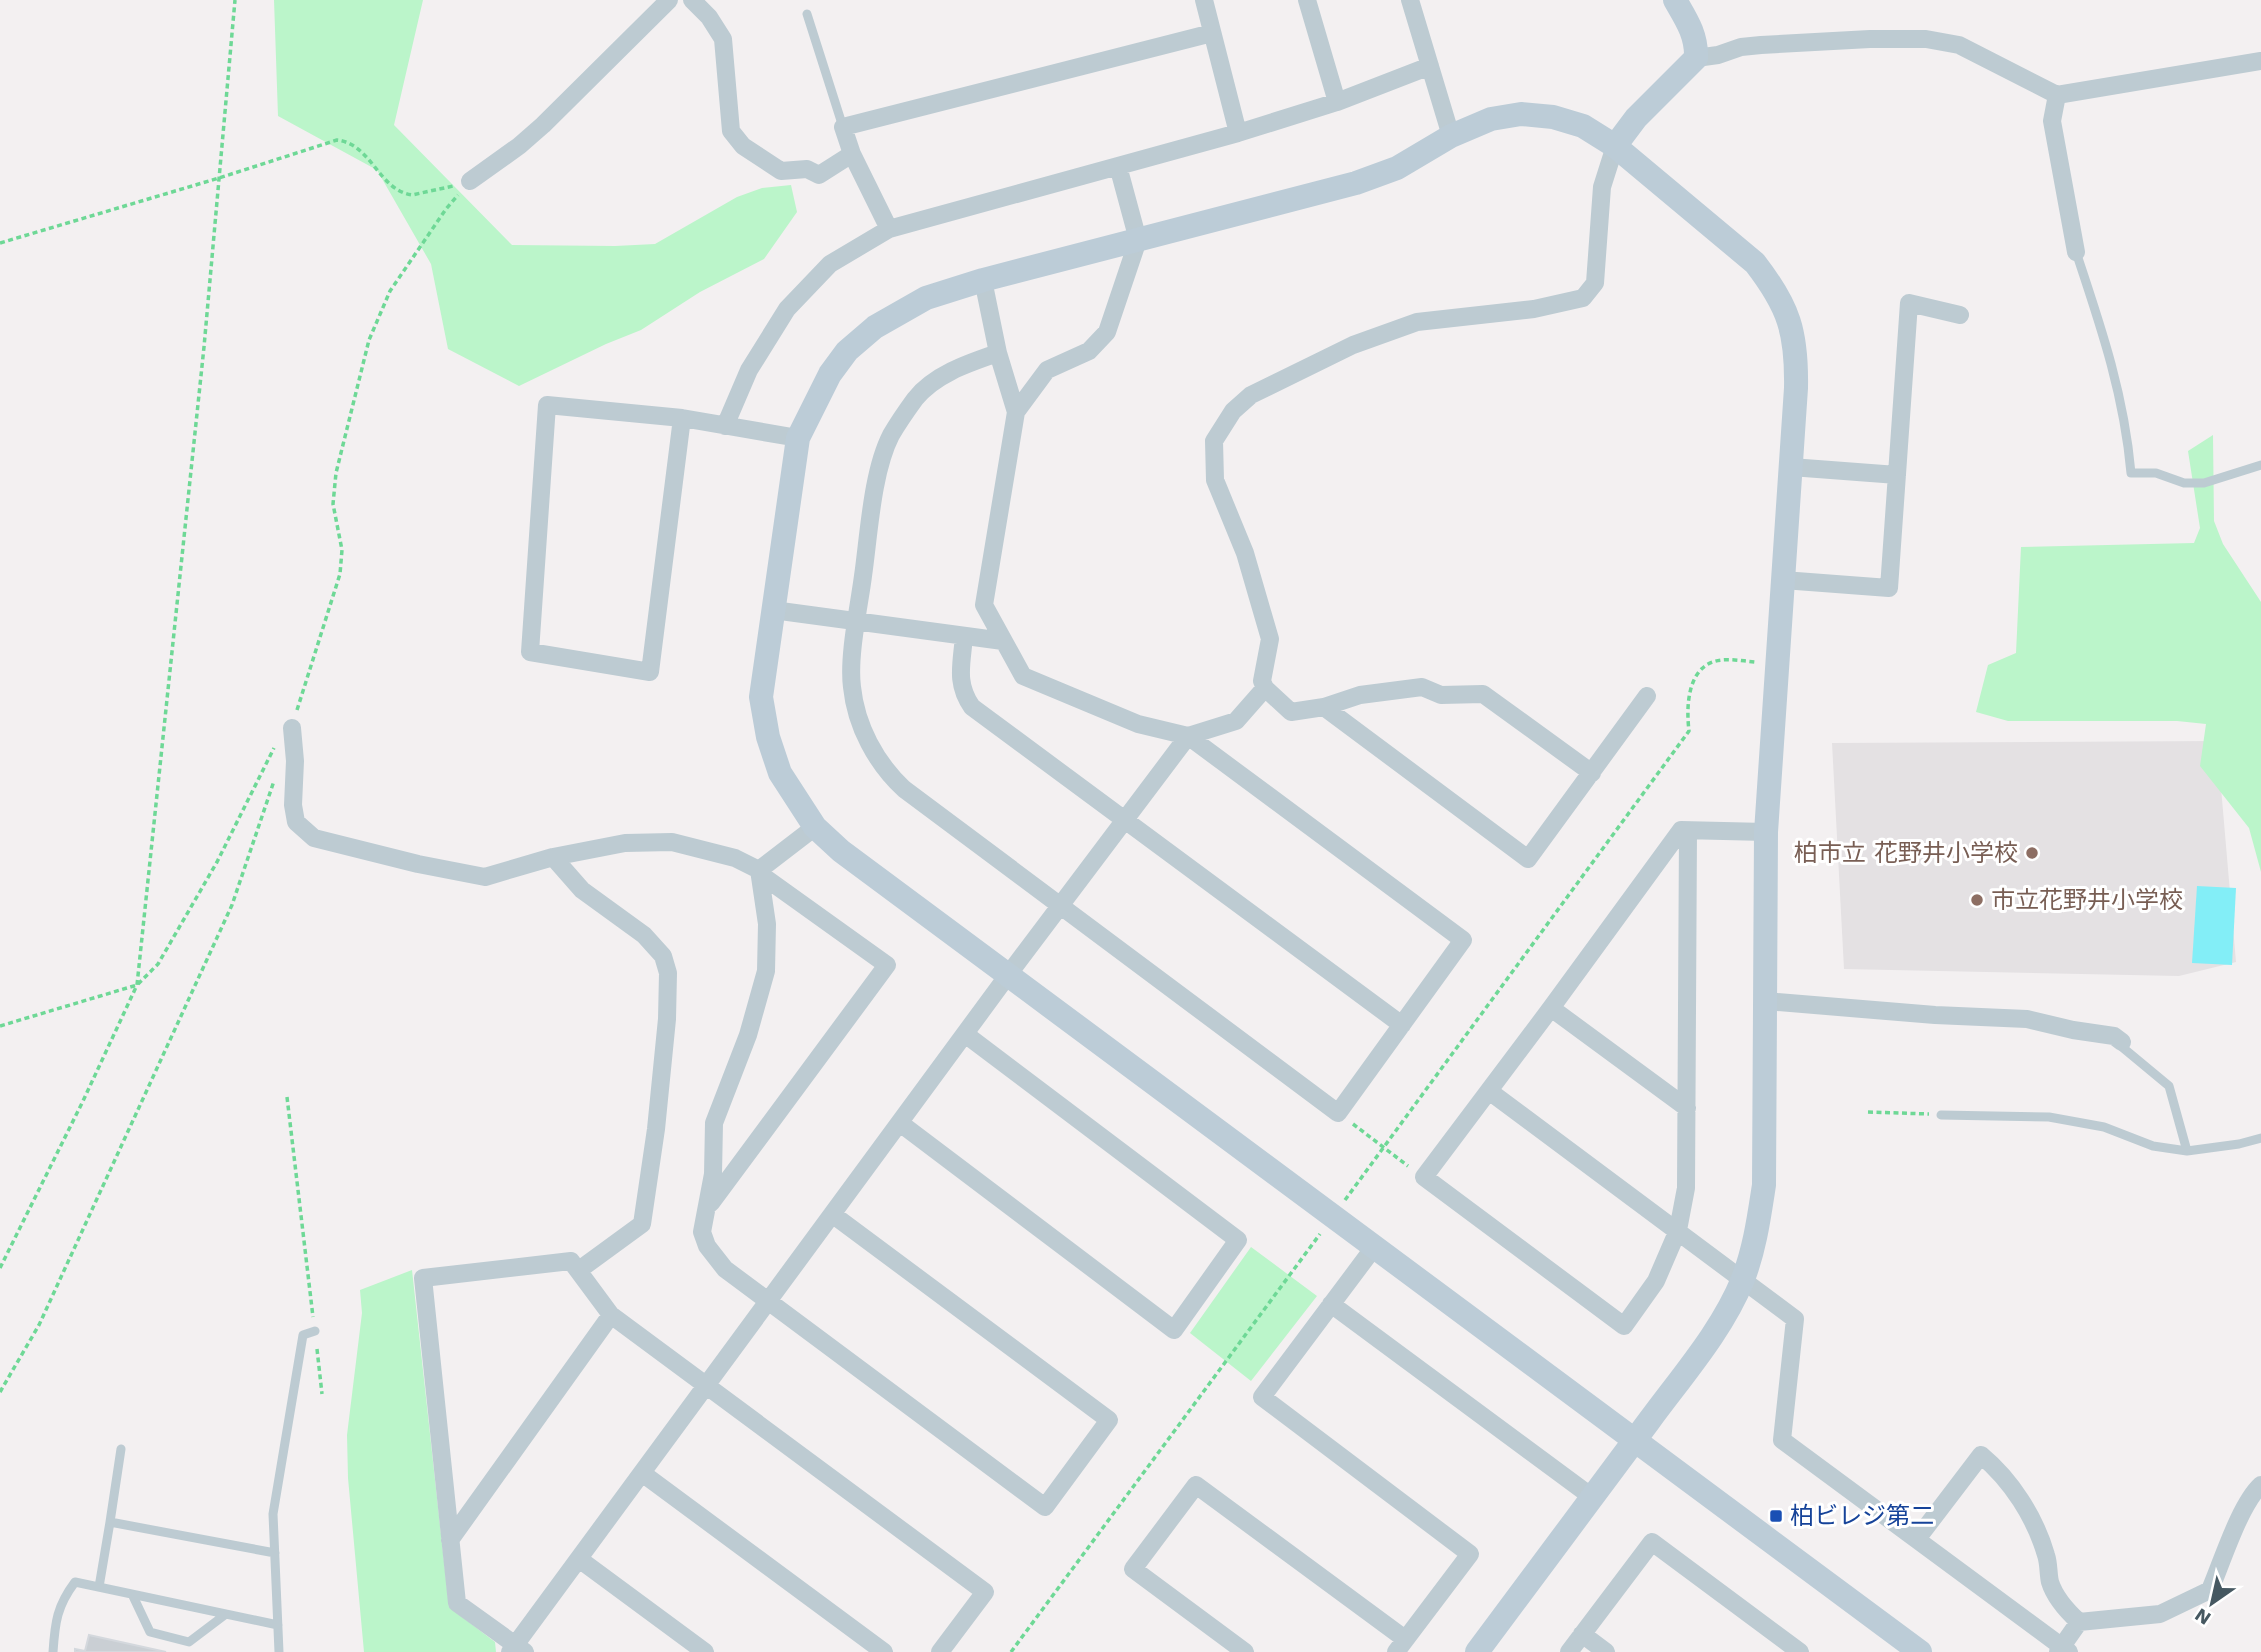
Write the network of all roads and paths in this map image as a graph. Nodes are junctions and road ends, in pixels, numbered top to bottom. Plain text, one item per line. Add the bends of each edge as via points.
1 (235, 0) edge
2 (669, 0) edge
3 (692, 0) edge
4 (1204, 0) edge
5 (1307, 0) edge
6 (1410, 0) edge
7 (1675, 0) edge
8 (807, 14) dead end
9 (1212, 33) junction
10 (1696, 58) junction
11 (2261, 61) edge
12 (1430, 66) junction
13 (2057, 95) junction
14 (1337, 102) junction
15 (843, 127) junction
16 (1238, 133) junction
17 (1451, 136) junction
18 (1615, 146) junction
19 (852, 154) junction
20 (1118, 166) junction
21 (219, 178) junction
22 (470, 181) joint
23 (446, 209) dead end
24 (889, 229) junction
25 (1138, 240) junction
26 (0, 243) edge
27 (2076, 252) joint
28 (983, 280) junction
29 (1960, 315) dead end
30 (998, 353) junction
31 (1016, 412) junction
32 (682, 418) junction
33 (725, 426) junction
34 (798, 438) junction
35 (2261, 465) edge
36 (1791, 467) junction
37 (1897, 475) junction
38 (1783, 580) junction
39 (773, 610) junction
40 (857, 621) junction
41 (964, 636) junction
42 (1003, 640) junction
43 (1776, 663) junction
44 (1265, 688) junction
45 (1647, 696) dead end
46 (1324, 707) junction
47 (292, 728) joint
48 (1188, 736) junction
49 (281, 758) dead end
50 (277, 770) dead end
51 (1592, 773) junction
52 (1124, 821) junction
53 (814, 827) junction
54 (1688, 831) junction
55 (1766, 832) junction
56 (553, 857) junction
57 (759, 872) junction
58 (1060, 906) junction
59 (1008, 975) junction
60 (137, 985) junction
61 (1765, 1002) junction
62 (1551, 1008) junction
63 (1402, 1025) junction
64 (0, 1026) edge
65 (965, 1034) junction
66 (2122, 1042) joint
67 (1489, 1091) junction
68 (287, 1097) dead end
69 (1687, 1108) junction
70 (1868, 1112) dead end
71 (1338, 1113) junction
72 (1941, 1115) joint
73 (900, 1123) junction
74 (2261, 1139) edge
75 (1384, 1148) junction
76 (2187, 1151) junction
77 (1424, 1177) junction
78 (707, 1208) junction
79 (832, 1214) junction
80 (1334, 1216) junction
81 (1678, 1230) junction
82 (1376, 1246) junction
83 (0, 1268) edge
84 (579, 1270) junction
85 (1743, 1279) junction
86 (769, 1300) junction
87 (1331, 1304) junction
88 (611, 1315) junction
89 (315, 1331) junction
90 (706, 1386) junction
91 (0, 1392) edge
92 (322, 1394) dead end
93 (1635, 1440) junction
94 (121, 1449) dead end
95 (642, 1473) junction
96 (2258, 1495) edge
97 (1592, 1497) junction
98 (110, 1522) junction
99 (1917, 1539) junction
100 (450, 1540) junction
101 (275, 1553) junction
102 (579, 1559) junction
103 (99, 1587) junction
104 (132, 1594) junction
105 (226, 1614) junction
106 (2079, 1622) junction
107 (278, 1625) junction
108 (1582, 1634) junction
109 (1401, 1646) edge
110 (517, 1650) edge
111 (2063, 1650) edge
112 (53, 1652) edge
113 (279, 1652) edge
114 (705, 1652) edge
115 (884, 1652) edge
116 (940, 1652) edge
117 (1011, 1652) edge
118 (1245, 1652) edge
119 (1477, 1652) edge
120 (1569, 1652) edge
121 (1606, 1652) edge
122 (1800, 1652) edge
123 (1920, 1652) edge

1 - 21 path
2 - 22 street via 543,125
3 - 19 street via 723,39 731,131 743,146 781,171 807,169 819,174
4 - 9 street
5 - 14 street
6 - 12 street
7 - 10 street via 1693,32
8 - 15 lane
9 - 15 street
9 - 16 street
10 - 13 street via 1761,45 1926,39 1959,45
10 - 18 street via 1636,118
11 - 13 street
12 - 14 street
12 - 17 street
13 - 27 street via 2052,121
14 - 16 street
15 - 19 street
16 - 20 street
17 - 18 street via 1490,119 1521,114 1583,126
17 - 25 street via 1397,168 1356,183
18 - 36 street via 1755,263 1772,284 1787,312 1797,354
18 - 44 street via 1602,187 1595,283 1583,298 1534,309 1417,323 1353,345 1251,395 1233,411 1213,441 1215,480 1245,553 1270,639 1262,681
19 - 24 street
20 - 24 street
20 - 25 street
21 - 22 path via 337,141 360,150 390,186 405,194
21 - 26 path
21 - 60 path
23 - 47 path via 390,291 369,340 336,473 333,504 342,550 340,574
24 - 33 street via 830,264 787,309 749,370
25 - 28 street
25 - 31 street via 1107,332 1089,351 1047,370
27 - 35 lane via 2111,358 2131,473 2204,483
28 - 30 street
28 - 34 street via 926,298 874,327 830,374
29 - 37 street via 1909,303
30 - 31 street
30 - 40 street via 961,366 936,382 917,397 891,435 878,474
31 - 42 street via 984,605
32 - 32 street via 650,671 530,652 547,405
32 - 33 street
33 - 34 street
34 - 39 street
36 - 37 street
36 - 38 street
37 - 38 street via 1889,588
38 - 43 street
39 - 40 street
39 - 53 street via 761,697 768,737 780,773
40 - 41 street
40 - 58 street via 851,685 867,737 882,766 904,789
41 - 42 street
41 - 52 street via 960,683 972,707
42 - 48 street via 1023,676 1138,724
43 - 55 street
43 - 75 path via 1719,660 1693,679 1686,710 1689,731
44 - 46 street via 1291,712
44 - 48 street via 1237,721
45 - 51 street
46 - 51 street via 1360,695 1422,687 1441,695 1483,694
46 - 51 street via 1528,859
47 - 56 street via 296,822 314,838 485,877
48 - 52 street
48 - 63 street via 1463,940
49 - 60 path via 274,747 186,918 158,964
50 - 91 path via 227,917 39,1325
52 - 58 street
52 - 63 street
53 - 57 street
53 - 59 street
54 - 55 street
54 - 62 street via 1681,830
54 - 69 street
55 - 61 street
56 - 57 street via 625,843 672,842 735,858
56 - 84 street via 583,890 644,935 663,956 668,973 656,1129 642,1224
57 - 78 street via 767,924 766,971 748,1035 714,1123
57 - 78 street via 887,965
58 - 59 street
58 - 71 street
59 - 65 street
59 - 80 street
60 - 64 path
60 - 83 path
61 - 66 street via 2027,1019 2114,1036
61 - 85 street via 1764,1185
62 - 67 street
62 - 69 street
63 - 71 street
65 - 73 street
65 - 73 street via 1238,1240 1174,1330
66 - 76 lane via 2122,1047 2169,1086
67 - 77 street
67 - 81 street
68 - 89 path
69 - 81 street via 1686,1188
70 - 72 path
71 - 75 path
72 - 76 lane via 1963,1110 2049,1117
73 - 79 street
74 - 76 lane
75 - 77 path
75 - 80 path
77 - 81 street via 1624,1326 1656,1281
78 - 86 street via 702,1232 707,1246 725,1269
79 - 86 street
79 - 86 street via 1109,1420 1045,1507
80 - 82 street
80 - 117 path
81 - 85 street
82 - 87 street
82 - 93 street
84 - 88 street
84 - 100 street via 571,1261 423,1278
85 - 93 street via 1721,1320
85 - 99 street via 1795,1318 1782,1440
86 - 90 street
87 - 97 street
87 - 109 street via 1262,1397 1469,1554
88 - 90 street
88 - 100 street
89 - 92 path
89 - 101 lane via 303,1335 273,1514
90 - 95 street
90 - 116 street via 985,1592
93 - 97 street
93 - 123 street
94 - 98 lane
95 - 102 street
95 - 115 street
96 - 106 street via 2232,1535 2210,1590 2160,1614
97 - 119 street
98 - 101 lane
98 - 103 lane
99 - 106 street via 1981,1455 2028,1511 2047,1556 2050,1583
99 - 111 street
100 - 110 street via 457,1603
101 - 107 lane
102 - 110 street
102 - 114 street
103 - 104 lane
103 - 112 lane via 75,1582 64,1597 56,1616
104 - 105 lane
104 - 105 lane via 150,1632 189,1642
105 - 107 lane
106 - 111 street
107 - 113 lane
108 - 120 street
108 - 121 street
108 - 122 street via 1651,1542
109 - 118 street via 1196,1485 1133,1569

